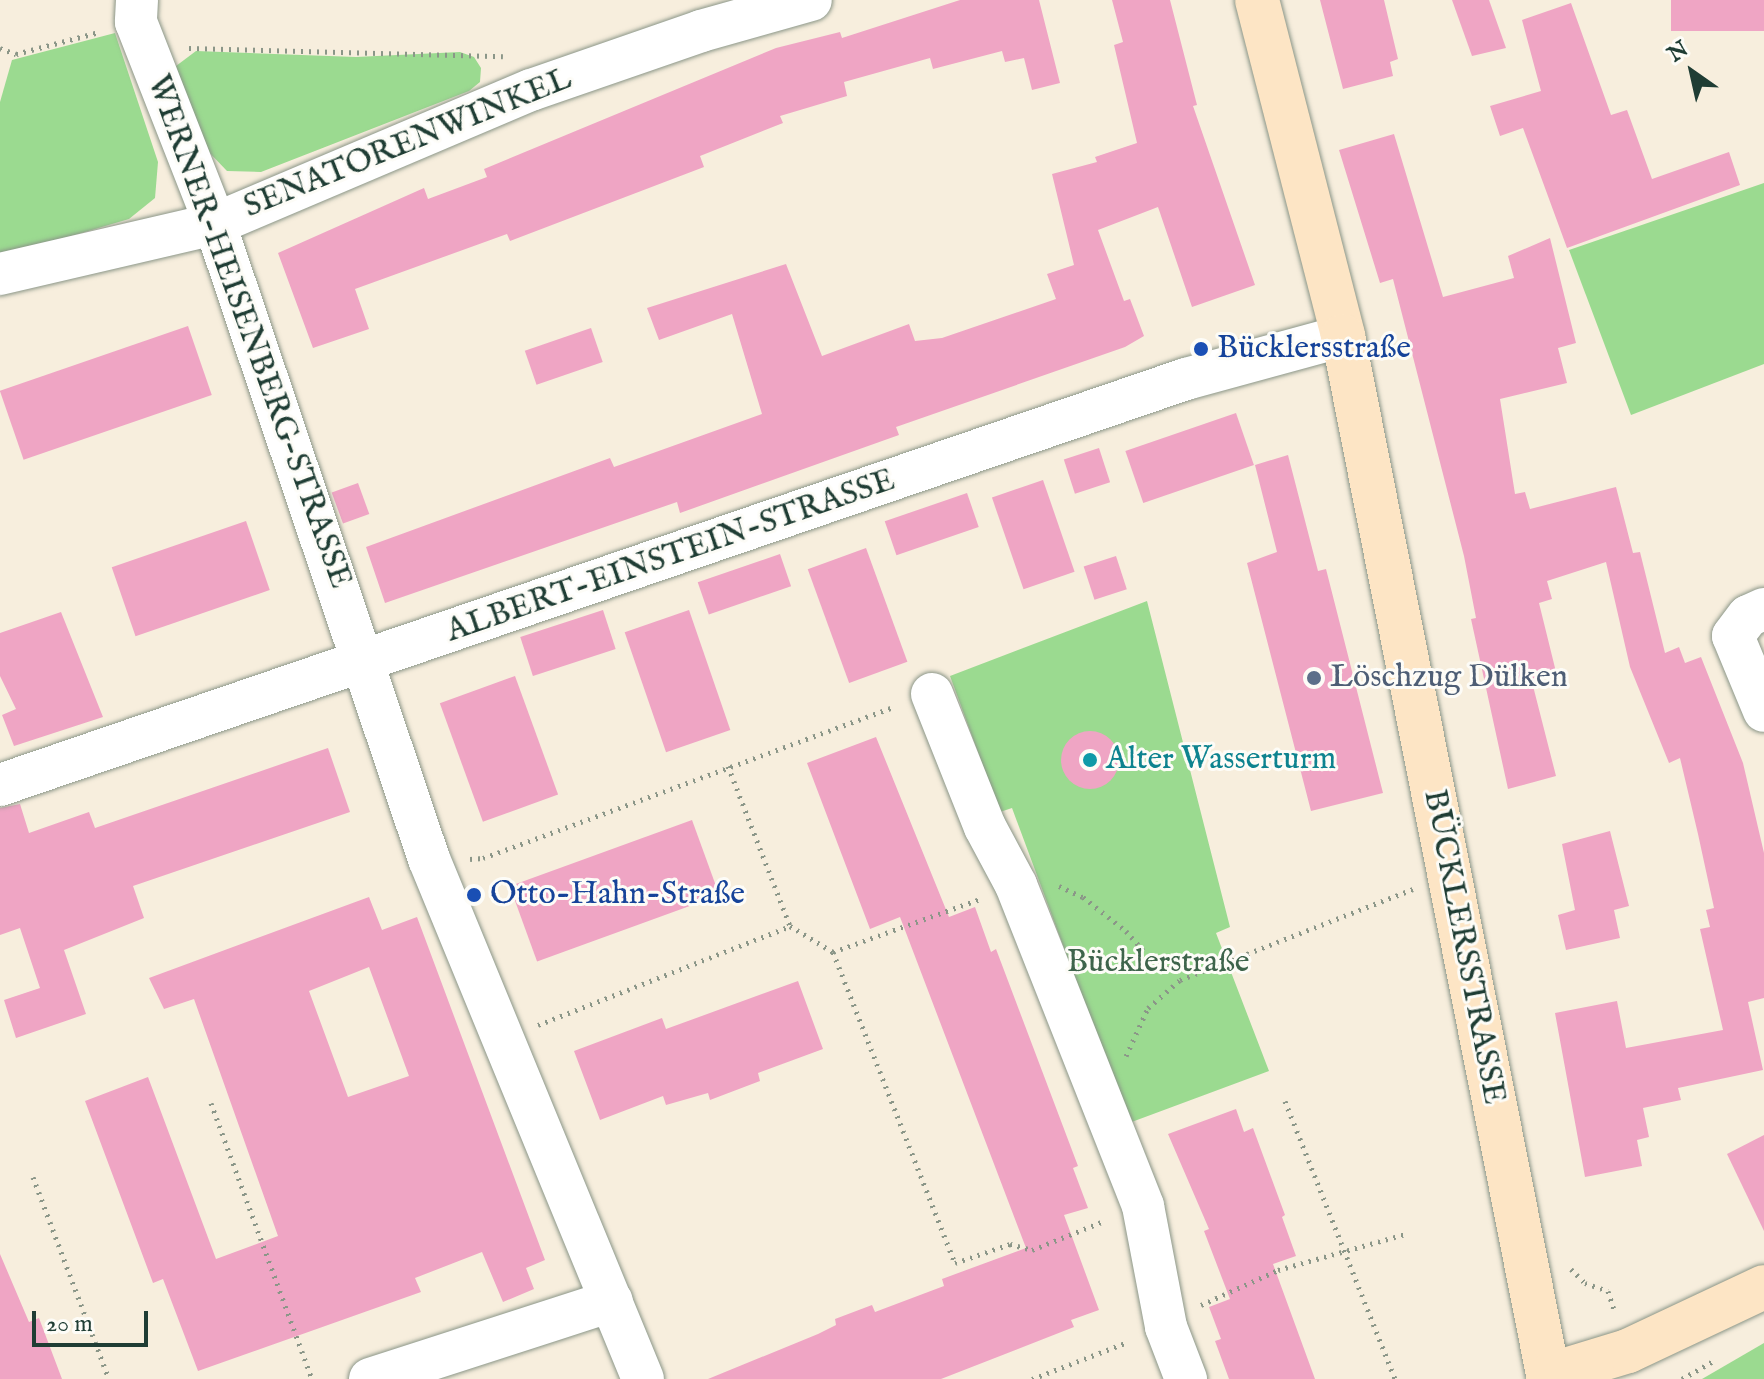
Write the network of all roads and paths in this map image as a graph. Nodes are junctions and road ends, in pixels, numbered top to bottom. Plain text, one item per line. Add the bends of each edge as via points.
1 (811, 0) edge
2 (1257, 0) edge
3 (136, 11) edge
4 (0, 48) edge
5 (531, 90) junction
6 (215, 224) junction
7 (0, 274) edge
8 (1343, 336) junction
9 (1764, 609) edge
10 (366, 662) junction
11 (932, 694) joint
12 (1764, 711) edge
13 (728, 766) junction
14 (0, 785) edge
15 (429, 859) junction
16 (1450, 871) junction
17 (790, 926) junction
18 (505, 1041) junction
19 (1095, 1087) junction
20 (1285, 1101) dead end
21 (211, 1103) dead end
22 (33, 1177) dead end
23 (1143, 1206) junction
24 (1405, 1234) dead end
25 (1344, 1254) junction
26 (1764, 1287) edge
27 (612, 1301) junction
28 (1166, 1327) junction
29 (1549, 1377) edge
30 (109, 1379) edge
31 (312, 1379) edge
32 (370, 1379) edge
33 (643, 1379) edge
34 (1032, 1379) edge
35 (1186, 1379) edge
36 (1395, 1379) edge

1 - 5 street, SENATORENWINKEL via 701,31
2 - 8 main road, BÜCKLERSSTRASSE
3 - 4 path via 16,54
3 - 5 path via 184,48 512,56
3 - 6 street, WERNER-HEISENBERG-STRASSE
5 - 6 street, SENATORENWINKEL
6 - 7 street, SENATORENWINKEL
6 - 10 street, WERNER-HEISENBERG-STRASSE
8 - 10 street, ALBERT-EINSTEIN-STRASSE via 1186,379
8 - 16 main road, BÜCKLERSSTRASSE
9 - 12 street via 1748,616 1733,636
10 - 14 street, ALBERT-EINSTEIN-STRASSE
10 - 15 street
11 - 13 path
11 - 19 street via 985,827 1016,885
13 - 15 path via 483,858
13 - 17 path
15 - 18 street
16 - 19 path via 1180,980 1148,1008 1120,1070
16 - 29 main road, BÜCKLERSSTRASSE via 1518,1241
17 - 18 path
17 - 23 path via 833,952 955,1263 1010,1244 1032,1250
18 - 27 street
19 - 23 street
20 - 25 path
21 - 31 path
22 - 30 path
23 - 28 street
24 - 25 path
25 - 28 path via 1224,1290
25 - 36 path
26 - 29 main road via 1628,1351
27 - 32 street
27 - 33 street
28 - 34 path
28 - 35 street

